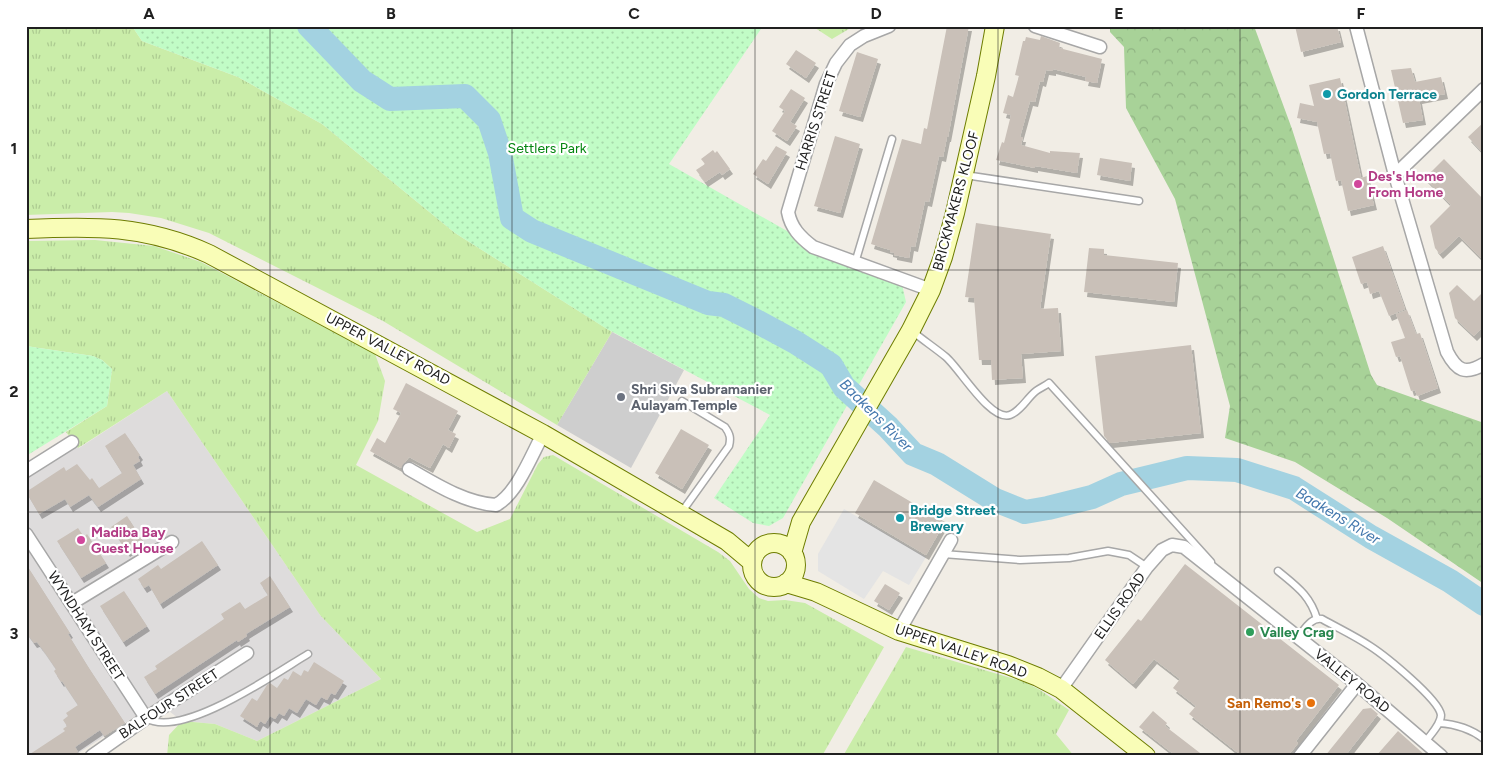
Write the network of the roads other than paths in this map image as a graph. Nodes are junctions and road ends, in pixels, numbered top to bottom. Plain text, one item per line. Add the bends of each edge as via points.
1 (889, 26) edge
2 (995, 26) edge
3 (1035, 26) edge
4 (1356, 26) edge
5 (1100, 47) dead end
6 (1484, 89) edge
7 (892, 139) dead end
8 (964, 175) junction
9 (1395, 175) junction
10 (1139, 200) dead end
11 (26, 229) edge
12 (856, 263) junction
13 (931, 290) junction
14 (911, 330) junction
15 (1484, 364) edge
16 (682, 401) dead end
17 (543, 434) junction
18 (72, 442) dead end
19 (409, 469) dead end
20 (26, 471) edge
21 (680, 514) junction
22 (801, 522) junction
23 (26, 534) edge
24 (951, 540) dead end
25 (172, 542) dead end
26 (776, 543) junction
27 (1192, 552) joint
28 (943, 554) junction
29 (755, 556) junction
30 (1147, 567) junction
31 (791, 569) junction
32 (1278, 571) dead end
33 (1230, 583) junction
34 (72, 603) junction
35 (1317, 618) junction
36 (899, 631) junction
37 (1298, 637) junction
38 (247, 653) dead end
39 (308, 654) dead end
40 (1357, 684) junction
41 (1061, 689) junction
42 (146, 718) junction
43 (1439, 723) junction
44 (1484, 739) edge
45 (1426, 741) junction
46 (92, 756) edge
47 (1146, 756) edge
48 (1300, 756) edge
49 (1441, 756) edge

1 - 12 street, HARRIS STREET via 850,45 836,63 826,84 788,206 792,226 803,240 820,251
2 - 8 street, BRICKMAKERS KLOOF
3 - 5 street
4 - 9 street
6 - 9 street
7 - 12 lane
8 - 10 lane
8 - 13 street, BRICKMAKERS KLOOF
9 - 15 street via 1447,352 1454,365 1464,370
11 - 17 street, UPPER VALLEY ROAD via 118,228 183,242
12 - 13 street
13 - 14 street, BRICKMAKERS KLOOF
14 - 22 street, BRICKMAKERS KLOOF
14 - 33 lane via 947,358 979,396 1002,416 1018,410 1036,391 1049,383
16 - 21 lane via 725,427 730,433 730,440 729,446
17 - 19 street via 515,486 496,505 451,492
17 - 21 street, UPPER VALLEY ROAD
18 - 20 street
21 - 29 street, UPPER VALLEY ROAD
22 - 26 street, BRICKMAKERS KLOOF
22 - 31 street, BRICKMAKERS KLOOF
23 - 34 street, WYNDHAM STREET
24 - 28 street
25 - 34 street
26 - 29 street via 763,545
26 - 31 street via 787,547
27 - 30 street, ELLIS ROAD via 1172,545 1162,550
27 - 33 street, VALLEY ROAD
28 - 30 lane via 1020,560 1069,558 1108,551 1129,555
28 - 36 street
29 - 31 street via 755,576 766,585 779,586
30 - 41 street, ELLIS ROAD
31 - 36 street, UPPER VALLEY ROAD via 816,592
32 - 35 lane via 1310,600
33 - 37 street, VALLEY ROAD
34 - 42 street, WYNDHAM STREET
35 - 37 lane
35 - 43 lane via 1370,646 1409,677 1439,709
36 - 41 street, UPPER VALLEY ROAD via 1008,665
37 - 40 street, VALLEY ROAD
38 - 42 street, BALFOUR STREET
39 - 42 lane via 197,716 159,723
40 - 45 street, VALLEY ROAD
40 - 48 street
41 - 47 street, UPPER VALLEY ROAD
42 - 46 street, BALFOUR STREET
43 - 44 lane via 1466,729
43 - 45 lane
45 - 49 street, VALLEY ROAD

